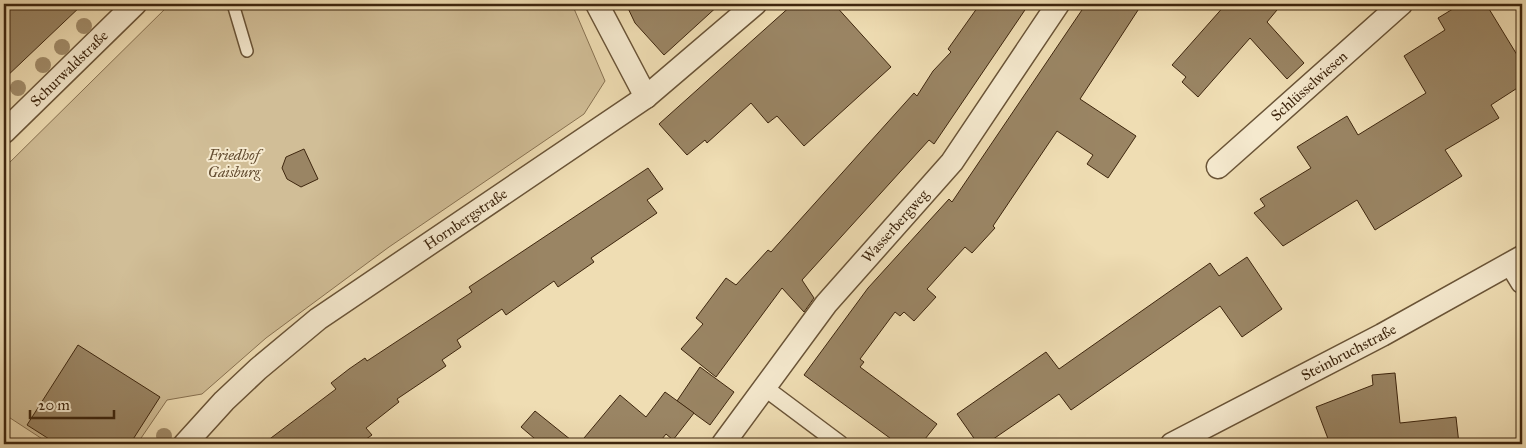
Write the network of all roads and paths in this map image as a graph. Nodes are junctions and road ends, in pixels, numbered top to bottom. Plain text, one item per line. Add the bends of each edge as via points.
1 (135, 4) edge
2 (233, 4) edge
3 (597, 4) edge
4 (755, 4) edge
5 (1058, 4) edge
6 (1401, 4) edge
7 (247, 51) dead end
8 (646, 97) junction
9 (4, 132) edge
10 (1218, 167) dead end
11 (1519, 268) edge
12 (765, 388) junction
13 (185, 444) edge
14 (723, 444) edge
15 (840, 444) edge
16 (1172, 444) edge

1 - 9 street, Schurwaldstraße
2 - 7 lane
3 - 8 street
4 - 8 street, Hornbergstraße
5 - 12 street, Wasserbergweg via 952,162 826,304
6 - 10 street, Schlüsselwiesen
8 - 13 street, Hornbergstraße via 318,319 238,388
11 - 16 street, Steinbruchstraße
12 - 14 street, Wasserbergweg
12 - 15 street

